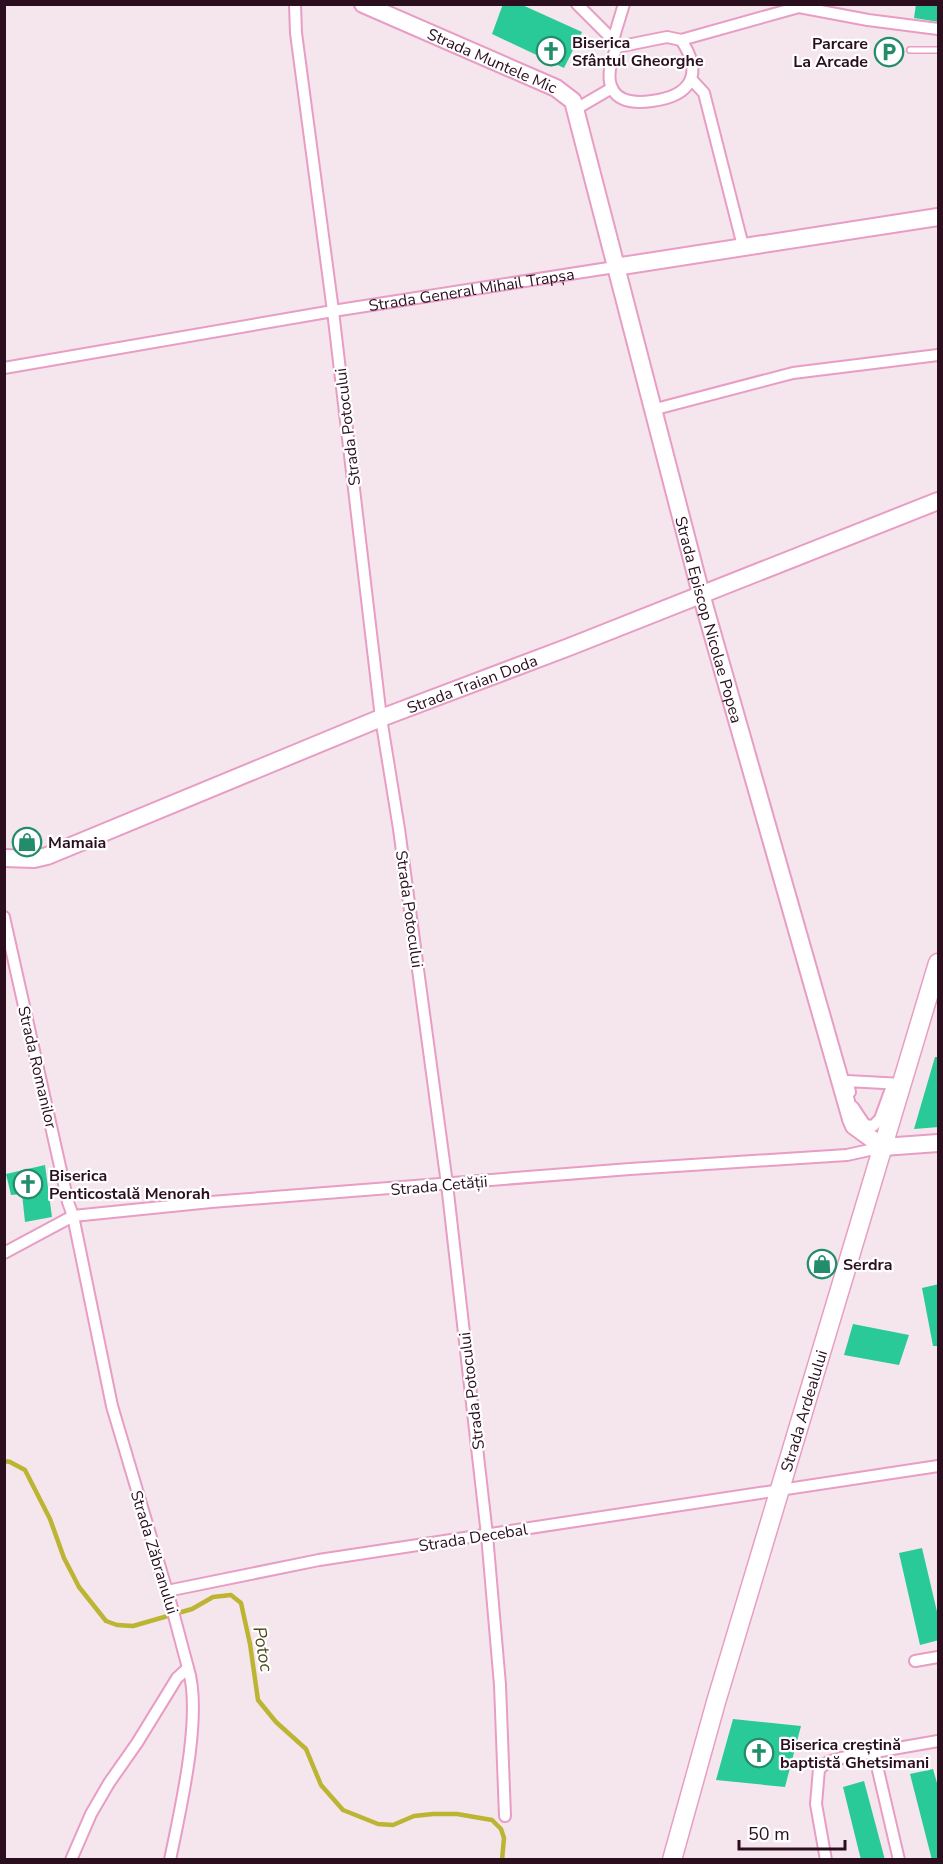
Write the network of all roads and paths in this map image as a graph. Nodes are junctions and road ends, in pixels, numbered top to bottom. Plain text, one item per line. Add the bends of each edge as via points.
1 (295, 4) edge
2 (363, 4) edge
3 (578, 4) edge
4 (624, 4) edge
5 (799, 6) edge
6 (939, 29) edge
7 (681, 40) junction
8 (615, 44) junction
9 (910, 50) dead end
10 (939, 50) edge
11 (691, 79) junction
12 (612, 88) junction
13 (576, 109) junction
14 (939, 217) edge
15 (743, 246) junction
16 (615, 267) junction
17 (333, 311) junction
18 (939, 355) edge
19 (4, 368) edge
20 (652, 410) junction
21 (939, 501) edge
22 (701, 594) junction
23 (381, 718) junction
24 (4, 858) edge
25 (4, 917) edge
26 (939, 963) edge
27 (844, 1081) junction
28 (898, 1083) junction
29 (939, 1143) edge
30 (883, 1147) junction
31 (447, 1184) junction
32 (73, 1216) junction
33 (4, 1253) edge
34 (939, 1466) edge
35 (781, 1489) junction
36 (488, 1535) junction
37 (167, 1591) junction
38 (939, 1657) edge
39 (915, 1661) dead end
40 (188, 1668) junction
41 (939, 1741) edge
42 (874, 1753) junction
43 (505, 1816) dead end
44 (71, 1860) edge
45 (170, 1860) edge
46 (672, 1860) edge
47 (826, 1860) edge
48 (899, 1860) edge

1 - 17 street, Strada Potocului
2 - 13 main road, Strada Muntele Mic via 556,88 573,101
3 - 8 street
4 - 8 street
5 - 6 street
5 - 7 street
7 - 8 street via 668,37
7 - 11 street via 691,60
8 - 12 street via 609,69
9 - 10 lane
11 - 12 street via 680,93 644,102 619,98
11 - 15 street via 704,93
12 - 13 street
13 - 16 main road, Strada Episcop Nicolae Popea
14 - 15 main road, Strada General Mihail Trapșa
15 - 16 main road, Strada General Mihail Trapșa
16 - 17 street, Strada General Mihail Trapșa
16 - 20 main road, Strada Episcop Nicolae Popea
17 - 19 street, Strada General Mihail Trapșa
17 - 23 street, Strada Potocului
18 - 20 street via 793,373
20 - 22 main road, Strada Episcop Nicolae Popea
21 - 22 main road, Strada Traian Doda
22 - 23 main road, Strada Traian Doda
22 - 27 main road, Strada Episcop Nicolae Popea
23 - 24 main road, Strada Traian Doda via 47,856
23 - 31 street, Strada Potocului
25 - 32 street, Strada Romanilor
26 - 28 main road, Strada Ardealului
27 - 28 street
27 - 28 street via 860,1118 865,1125 873,1126
27 - 30 main road, Strada Episcop Nicolae Popea via 854,1126
28 - 30 main road, Strada Ardealului
29 - 30 main road
30 - 31 street, Strada Cetății via 847,1155
30 - 35 main road, Strada Ardealului
31 - 32 street, Strada Cetății
31 - 36 street, Strada Potocului
32 - 33 street, Strada Cetății
32 - 37 street, Strada Zăbranului via 112,1406
34 - 35 street, Strada Decebal
35 - 36 street, Strada Decebal
35 - 46 main road, Strada Ardealului
36 - 37 street, Strada Decebal via 319,1560
36 - 43 street, Strada Potocului
37 - 40 street, Strada Zăbranului
38 - 39 street
40 - 44 street via 177,1678 109,1783
40 - 45 street, Strada Zăbranului via 193,1702 190,1745
41 - 42 street
42 - 47 street via 841,1758 819,1769 816,1804
42 - 48 street

